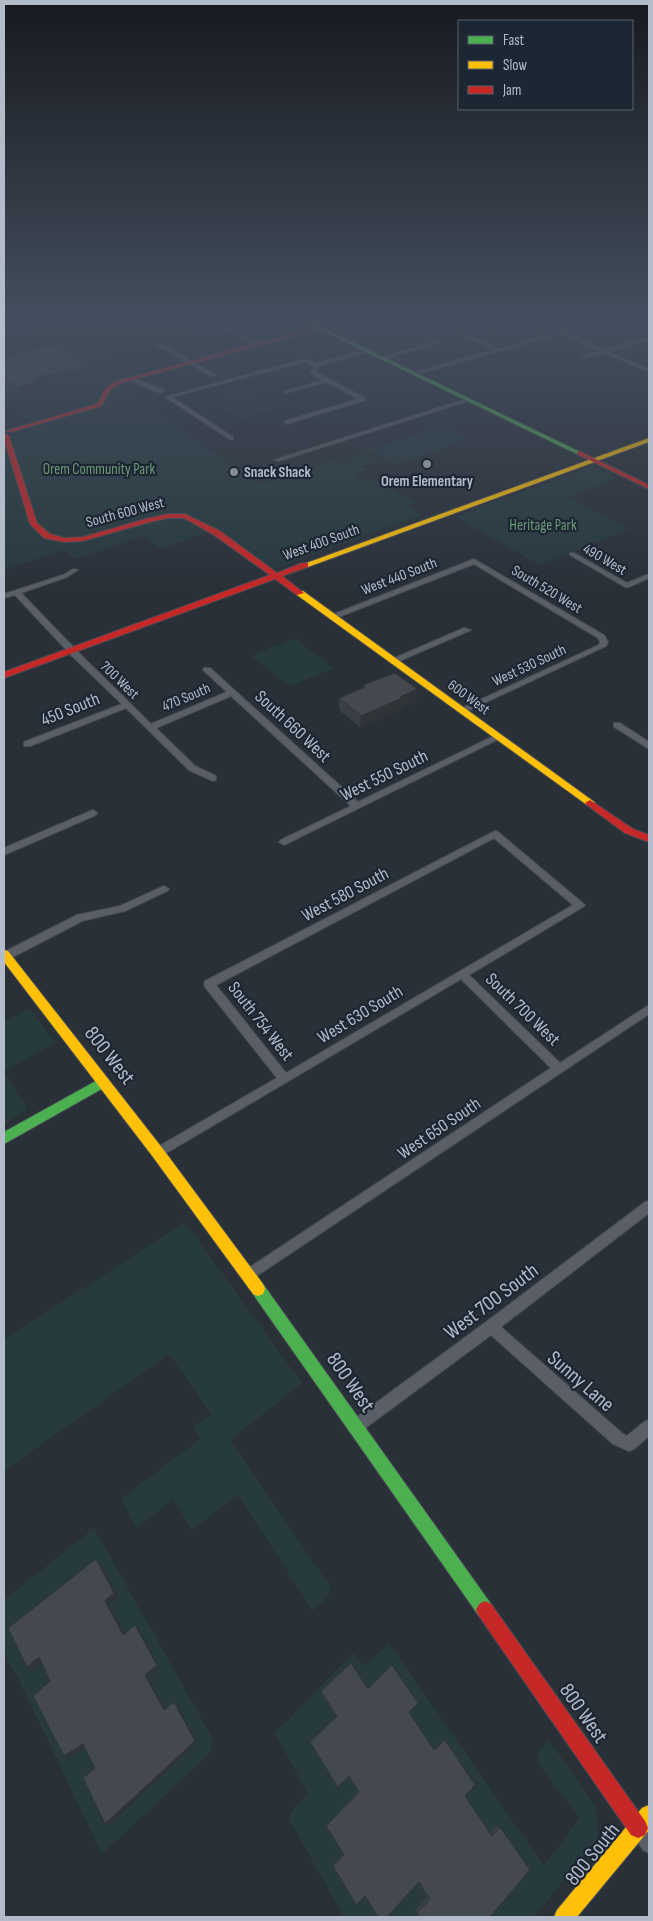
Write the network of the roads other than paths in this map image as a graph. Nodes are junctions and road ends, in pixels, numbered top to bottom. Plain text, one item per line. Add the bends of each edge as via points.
1 (81, 411) edge
2 (189, 411) edge
3 (325, 411) edge
4 (434, 411) edge
5 (490, 411) edge
6 (287, 422) dead end
7 (6, 434) edge
8 (231, 438) dead end
9 (649, 440) edge
10 (277, 460) dead end
11 (592, 460) junction
12 (649, 487) edge
13 (572, 554) dead end
14 (474, 561) joint
15 (75, 570) dead end
16 (273, 575) junction
17 (649, 576) edge
18 (16, 592) junction
19 (4, 596) edge
20 (333, 616) junction
21 (467, 630) dead end
22 (604, 642) joint
23 (71, 650) junction
24 (394, 660) junction
25 (207, 670) dead end
26 (4, 675) edge
27 (233, 692) junction
28 (126, 704) junction
29 (463, 711) junction
30 (617, 725) dead end
31 (150, 728) junction
32 (499, 737) junction
33 (27, 744) dead end
34 (649, 746) edge
35 (213, 778) dead end
36 (357, 806) junction
37 (93, 812) dead end
38 (649, 839) edge
39 (284, 842) dead end
40 (4, 852) edge
41 (164, 889) dead end
42 (580, 905) joint
43 (4, 955) edge
44 (462, 974) junction
45 (210, 984) joint
46 (649, 1009) edge
47 (559, 1069) junction
48 (284, 1079) junction
49 (103, 1082) junction
50 (4, 1138) edge
51 (158, 1153) junction
52 (649, 1206) edge
53 (248, 1275) junction
54 (491, 1327) junction
55 (355, 1427) junction
56 (649, 1427) edge
57 (643, 1821) edge
58 (649, 1844) edge
59 (564, 1917) edge

1 - 7 street
2 - 8 street
3 - 6 street
4 - 10 street
5 - 11 street
7 - 16 street, South 600 West via 34,524 43,534 68,540 89,538 159,517 185,516 197,520
9 - 11 street, West 400 South
11 - 12 street
11 - 16 street, West 400 South
13 - 17 street, 490 West via 626,586
14 - 20 street, West 440 South
14 - 22 street, South 520 West via 601,637
15 - 18 street
16 - 20 street, 600 West
16 - 23 street, West 400 South
18 - 19 street
18 - 23 street, 700 West
20 - 24 street, 600 West
21 - 24 street
22 - 29 street, West 530 South via 602,646
23 - 26 street, West 400 South
23 - 28 street, 700 West
24 - 29 street, 600 West
25 - 27 street, South 660 West
27 - 31 street, 470 South
27 - 36 street, South 660 West
28 - 31 street, 700 West
28 - 33 street, 450 South
29 - 32 street, 600 West
30 - 34 street
31 - 35 street, 700 West via 192,768
32 - 36 street, West 550 South
32 - 38 street, 600 West via 629,831
36 - 39 street, West 550 South
37 - 40 street
41 - 43 street via 122,909 80,918
42 - 44 street, West 630 South
42 - 45 street, West 580 South via 495,834
43 - 49 street, 800 West
44 - 47 street, South 700 West
44 - 48 street, West 630 South
45 - 48 street, South 754 West
46 - 47 street, West 650 South
47 - 53 street, West 650 South
48 - 51 street, West 630 South
49 - 50 street
49 - 51 street, 800 West
51 - 53 street, 800 West
52 - 54 street, West 700 South
53 - 55 street, 800 West
54 - 55 street, West 700 South
54 - 56 street, Sunny Lane via 618,1439 629,1444
55 - 57 street, 800 West
57 - 58 street, 800 West
57 - 59 street, 800 South

